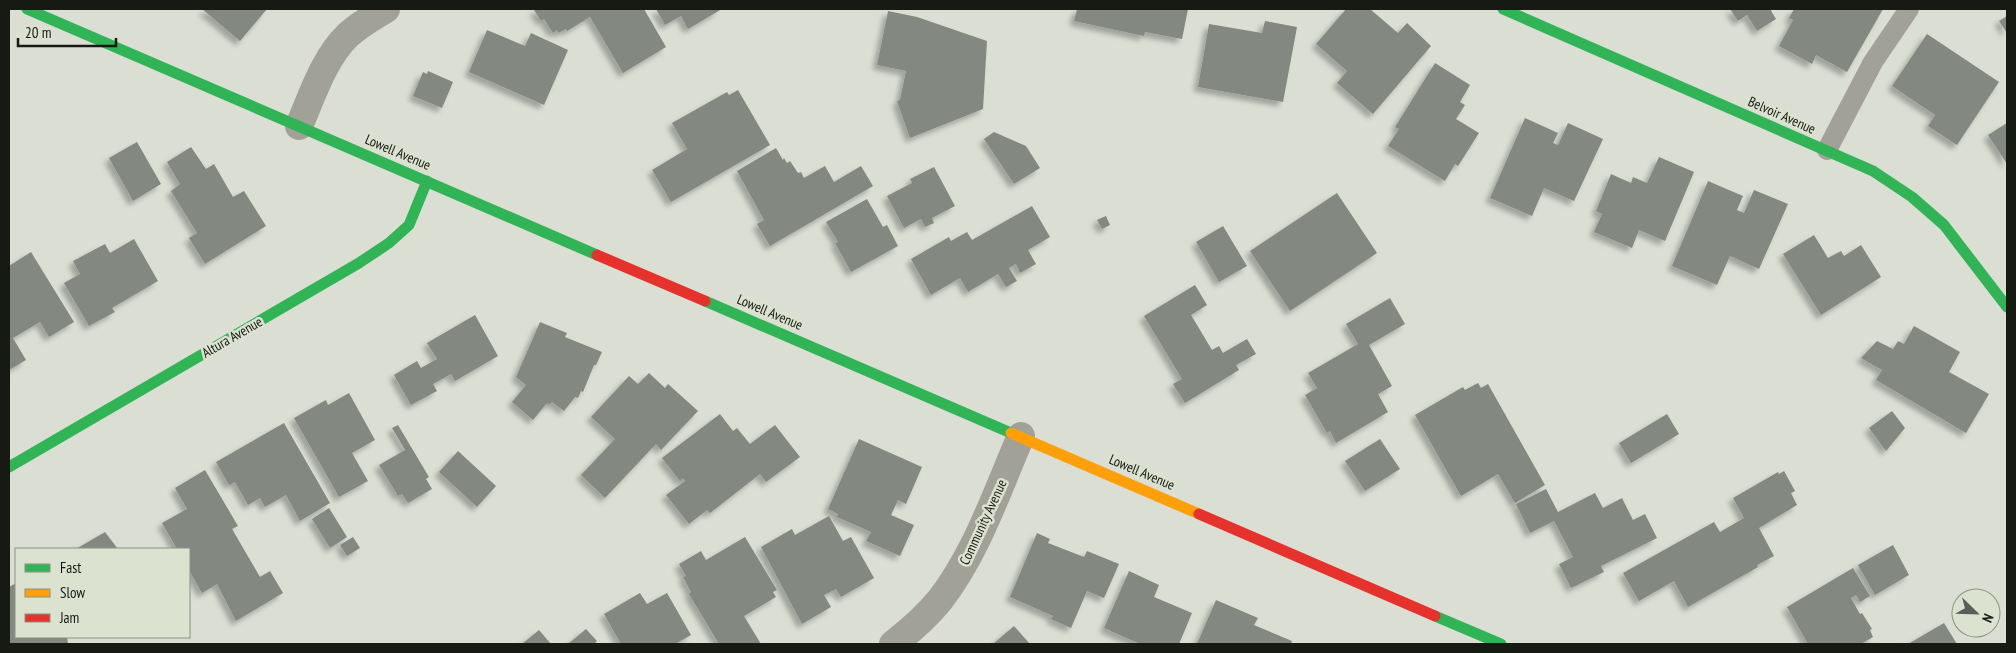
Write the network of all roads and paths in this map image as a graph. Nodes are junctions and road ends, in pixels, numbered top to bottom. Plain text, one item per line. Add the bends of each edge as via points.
1 (27, 9) edge
2 (386, 9) edge
3 (1503, 9) edge
4 (1909, 9) edge
5 (298, 126) junction
6 (1827, 150) junction
7 (428, 181) junction
8 (2007, 306) edge
9 (1022, 436) junction
10 (9, 467) edge
11 (893, 644) edge
12 (1501, 644) edge

1 - 5 main road, Lowell Avenue
2 - 5 street via 361,24 335,51
3 - 6 main road, Belvoir Avenue
4 - 6 lane via 1873,62
5 - 7 main road, Lowell Avenue
6 - 8 main road, Belvoir Avenue via 1873,171 1912,197 1944,225
7 - 9 main road, Lowell Avenue
7 - 10 main road, Altura Avenue via 409,225 389,243
9 - 11 street, Community Avenue via 960,570 927,615
9 - 12 main road, Lowell Avenue

